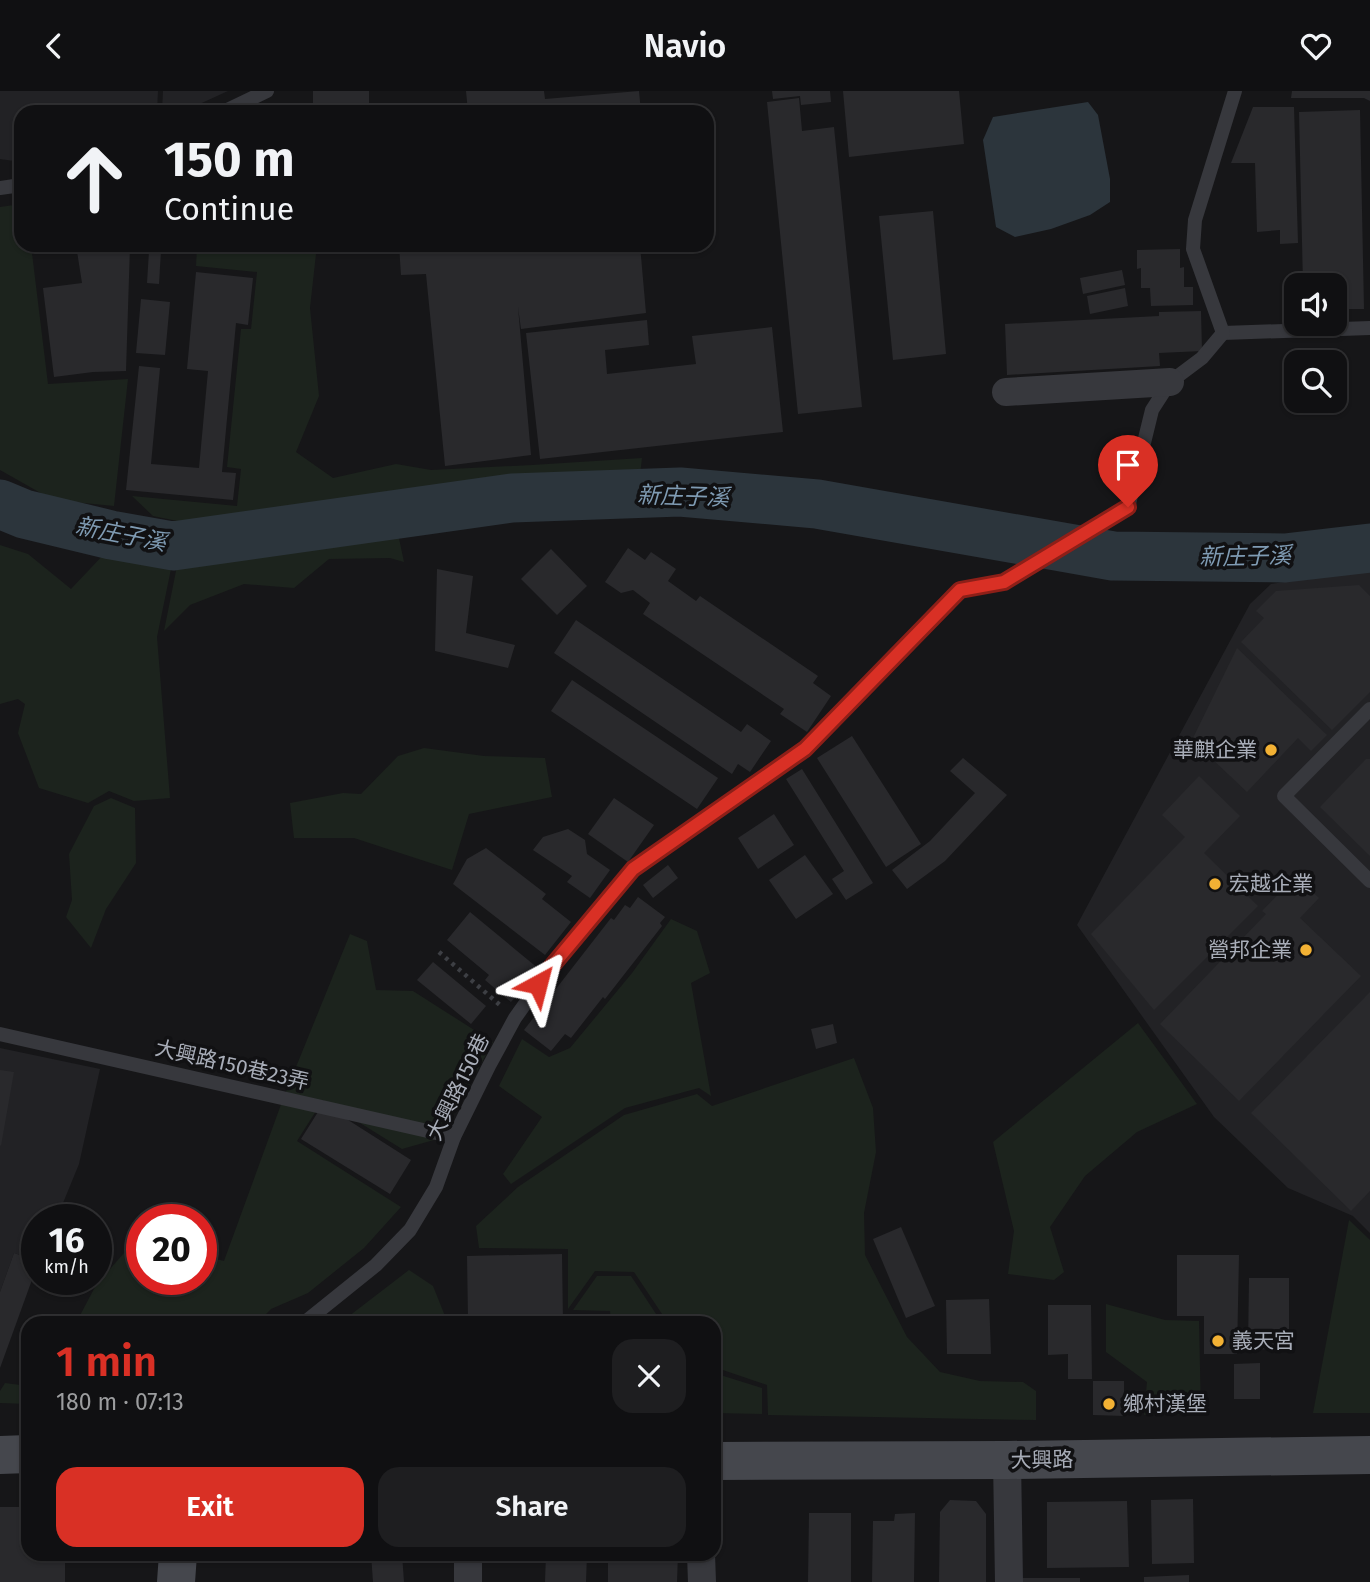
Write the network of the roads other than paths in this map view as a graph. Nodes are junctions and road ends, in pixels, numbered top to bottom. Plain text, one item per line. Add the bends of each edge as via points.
1 (267, 91) edge
2 (1235, 91) edge
3 (238, 105) edge
4 (1370, 328) edge
5 (1223, 333) junction
6 (1170, 382) junction
7 (1006, 392) dead end
8 (1365, 714) edge
9 (1370, 881) edge
10 (0, 1034) edge
11 (454, 1137) junction
12 (313, 1316) edge
13 (21, 1454) edge
14 (0, 1455) edge
15 (1370, 1455) edge
16 (1007, 1460) junction
17 (721, 1461) edge
18 (178, 1561) edge
19 (468, 1561) edge
20 (701, 1561) edge
21 (176, 1582) edge
22 (468, 1582) edge
23 (702, 1582) edge
24 (1009, 1582) edge

1 - 3 lane
2 - 5 lane via 1195,220 1193,249
4 - 5 lane
5 - 6 lane via 1202,358
6 - 7 street
6 - 11 lane, 大興路150巷 via 1152,410 1128,507 1004,582 960,590 805,749 633,869 524,1003
8 - 9 lane via 1284,796
10 - 11 lane, 大興路150巷23弄
11 - 12 lane, 大興路150巷 via 436,1187 410,1230 376,1265
13 - 14 street
15 - 16 street, 大興路
16 - 17 street, 大興路
16 - 24 street
18 - 21 street
19 - 22 street
20 - 23 street

